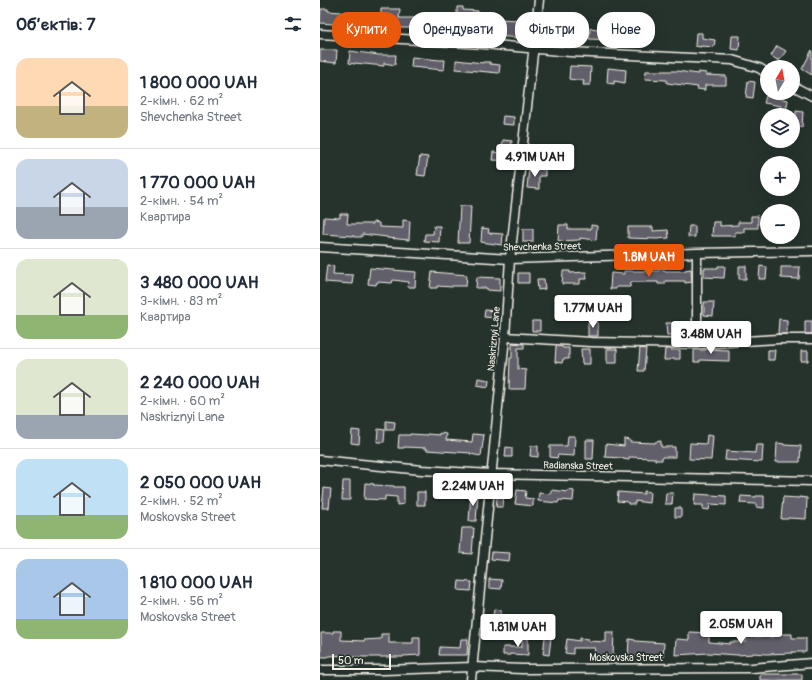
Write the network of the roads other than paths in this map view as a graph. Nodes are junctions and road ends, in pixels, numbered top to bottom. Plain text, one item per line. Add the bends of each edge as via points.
1 (538, 0) edge
2 (537, 12) edge
3 (320, 34) edge
4 (515, 46) edge
5 (534, 48) joint
6 (760, 69) edge
7 (800, 90) edge
8 (812, 96) edge
9 (320, 247) edge
10 (812, 251) edge
11 (697, 253) junction
12 (510, 259) junction
13 (505, 337) junction
14 (812, 340) edge
15 (697, 344) junction
16 (320, 460) edge
17 (491, 474) junction
18 (812, 481) edge
19 (812, 664) edge
20 (472, 667) junction
21 (320, 670) edge
22 (471, 680) edge

1 - 2 street, Naskriznyi Lane
3 - 4 street
5 - 6 street via 732,60
5 - 12 street, Naskriznyi Lane
7 - 8 street
9 - 12 street, Shevchenka Street
10 - 11 street, Shevchenka Street
11 - 12 street, Shevchenka Street
11 - 15 street
12 - 13 street, Naskriznyi Lane
13 - 15 street
13 - 17 street, Naskriznyi Lane
14 - 15 street via 778,339
16 - 17 street, Radianska Street
17 - 18 street, Radianska Street
17 - 20 street, Naskriznyi Lane
19 - 20 street, Moskovska Street via 744,668
20 - 21 street, Moskovska Street
20 - 22 street, Naskriznyi Lane

